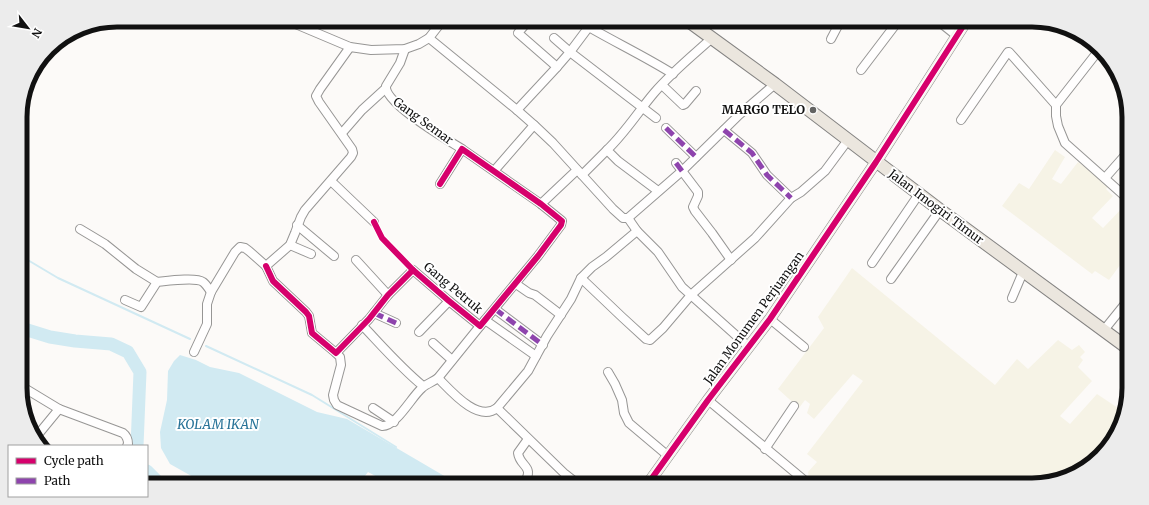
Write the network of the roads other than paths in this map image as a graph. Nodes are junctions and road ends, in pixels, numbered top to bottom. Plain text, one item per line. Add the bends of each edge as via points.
1 (302, 27) edge
2 (437, 27) edge
3 (523, 27) edge
4 (697, 27) edge
5 (837, 27) edge
6 (894, 27) edge
7 (946, 27) edge
8 (963, 27) edge
9 (589, 28) joint
10 (957, 36) junction
11 (429, 38) junction
12 (554, 38) dead end
13 (712, 38) junction
14 (831, 39) dead end
15 (350, 48) junction
16 (405, 49) junction
17 (570, 52) junction
18 (1096, 53) edge
19 (557, 66) junction
20 (861, 70) dead end
21 (673, 74) junction
22 (775, 84) junction
23 (662, 85) junction
24 (385, 88) junction
25 (696, 91) dead end
26 (1056, 105) junction
27 (643, 107) junction
28 (517, 110) junction
29 (656, 118) dead end
30 (961, 120) dead end
31 (534, 125) junction
32 (666, 128) dead end
33 (724, 130) junction
34 (342, 133) junction
35 (848, 140) junction
36 (462, 149) junction
37 (607, 150) junction
38 (696, 157) junction
39 (1122, 159) edge
40 (876, 162) junction
41 (676, 163) dead end
42 (494, 171) junction
43 (682, 171) junction
44 (580, 173) junction
45 (1105, 178) junction
46 (331, 181) junction
47 (440, 184) dead end
48 (658, 191) junction
49 (919, 194) junction
50 (1122, 194) edge
51 (791, 198) junction
52 (541, 204) junction
53 (940, 210) junction
54 (628, 218) junction
55 (374, 222) dead end
56 (297, 225) junction
57 (80, 229) dead end
58 (637, 231) junction
59 (290, 245) junction
60 (311, 254) dead end
61 (334, 256) dead end
62 (356, 260) dead end
63 (731, 260) junction
64 (872, 263) dead end
65 (266, 266) junction
66 (1023, 272) junction
67 (581, 278) junction
68 (890, 279) dead end
69 (157, 282) junction
70 (516, 284) junction
71 (211, 292) junction
72 (388, 295) junction
73 (691, 295) junction
74 (1012, 298) dead end
75 (125, 300) dead end
76 (449, 301) junction
77 (1122, 308) edge
78 (494, 309) junction
79 (374, 313) junction
80 (561, 315) junction
81 (770, 319) junction
82 (396, 323) dead end
83 (483, 323) junction
84 (362, 325) junction
85 (1104, 330) junction
86 (419, 332) dead end
87 (433, 342) dead end
88 (1122, 344) edge
89 (543, 345) junction
90 (749, 347) junction
91 (804, 347) dead end
92 (194, 352) dead end
93 (336, 353) junction
94 (536, 356) junction
95 (452, 360) junction
96 (608, 372) dead end
97 (438, 378) junction
98 (423, 386) junction
99 (27, 390) edge
100 (708, 400) junction
101 (794, 406) dead end
102 (373, 408) dead end
103 (497, 408) junction
104 (59, 409) junction
105 (394, 422) junction
106 (39, 433) edge
107 (528, 439) junction
108 (127, 445) edge
109 (765, 449) junction
110 (667, 455) junction
111 (528, 478) edge
112 (570, 478) edge
113 (652, 478) edge
114 (801, 478) edge

1 - 15 street
2 - 11 street
3 - 19 street via 518,33
4 - 13 main road, Jalan Imogiri Timur
5 - 14 street
6 - 20 street
7 - 10 street
8 - 10 street, Jalan Monumen Perjuangan
9 - 17 street
9 - 21 street
10 - 40 street, Jalan Monumen Perjuangan
11 - 16 street
11 - 28 street
12 - 17 street
13 - 21 street
13 - 22 main road, Jalan Imogiri Timur
15 - 16 street
15 - 34 street via 316,96
16 - 24 street, Gang Semar
17 - 19 street
17 - 27 street
18 - 26 street
19 - 28 street
21 - 23 street
22 - 33 street
22 - 35 main road, Jalan Imogiri Timur
23 - 25 street via 683,105
23 - 27 street
24 - 34 street
24 - 36 street, Gang Semar via 401,108
26 - 30 street via 1008,51
26 - 45 street via 1058,126 1066,144
27 - 29 street
27 - 37 street via 618,140
28 - 31 street
31 - 42 street
31 - 44 street
32 - 38 street
33 - 38 street
33 - 51 street via 752,153 767,175
34 - 46 street via 353,153
35 - 40 main road, Jalan Imogiri Timur
35 - 51 street via 825,171 802,192
36 - 42 street, Gang Petruk
36 - 47 street
37 - 44 street
37 - 48 street
38 - 43 street
39 - 45 street
40 - 49 main road, Jalan Imogiri Timur
40 - 81 street, Jalan Monumen Perjuangan
41 - 43 street
42 - 52 street, Gang Petruk
43 - 48 street
43 - 63 street via 698,192 693,207 695,211
44 - 52 street
44 - 54 street via 621,217
45 - 50 street
46 - 55 street
46 - 56 street via 305,210
48 - 54 street
49 - 53 main road, Jalan Imogiri Timur
49 - 64 street
51 - 63 street
52 - 70 street, Gang Petruk via 562,223
53 - 66 main road, Jalan Imogiri Timur
53 - 68 street
54 - 58 street
56 - 59 street
56 - 61 street
57 - 69 street
58 - 67 street
58 - 73 street via 658,252 682,287
59 - 60 street
59 - 65 street
62 - 72 street
63 - 73 street
65 - 71 street via 246,248 240,247
65 - 93 street via 273,281 309,316 312,333
66 - 74 street
66 - 85 main road, Jalan Imogiri Timur
67 - 73 street via 648,340 663,328
67 - 80 street
69 - 71 street via 195,280 203,282
69 - 75 street via 141,307
70 - 78 street, Gang Petruk
70 - 80 street
71 - 92 street via 207,304 207,324
72 - 76 street, Gang Petruk via 413,270
72 - 79 street, Gang Petruk
73 - 90 street
76 - 83 street, Gang Petruk
76 - 86 street
77 - 85 street
78 - 83 street, Gang Petruk
78 - 89 street
79 - 82 street
79 - 84 street, Gang Petruk
80 - 89 street
81 - 90 street, Jalan Monumen Perjuangan
81 - 91 street
83 - 94 street
83 - 95 street
84 - 93 street, Gang Petruk
84 - 98 street via 396,362
85 - 88 main road, Jalan Imogiri Timur
87 - 95 street
89 - 94 street
90 - 100 street, Jalan Monumen Perjuangan
93 - 105 street via 340,357 341,365 333,395 337,406 382,426
94 - 103 street via 528,371
95 - 97 street
96 - 110 street via 622,400 629,423
97 - 98 street
97 - 103 street via 467,405 487,413
98 - 105 street
99 - 104 street
100 - 109 street
100 - 110 street, Jalan Monumen Perjuangan
101 - 109 street
102 - 105 street
103 - 107 street
104 - 106 street
104 - 108 street via 123,433
107 - 111 street via 518,453 528,468
107 - 112 street
109 - 114 street
110 - 113 street, Jalan Monumen Perjuangan

